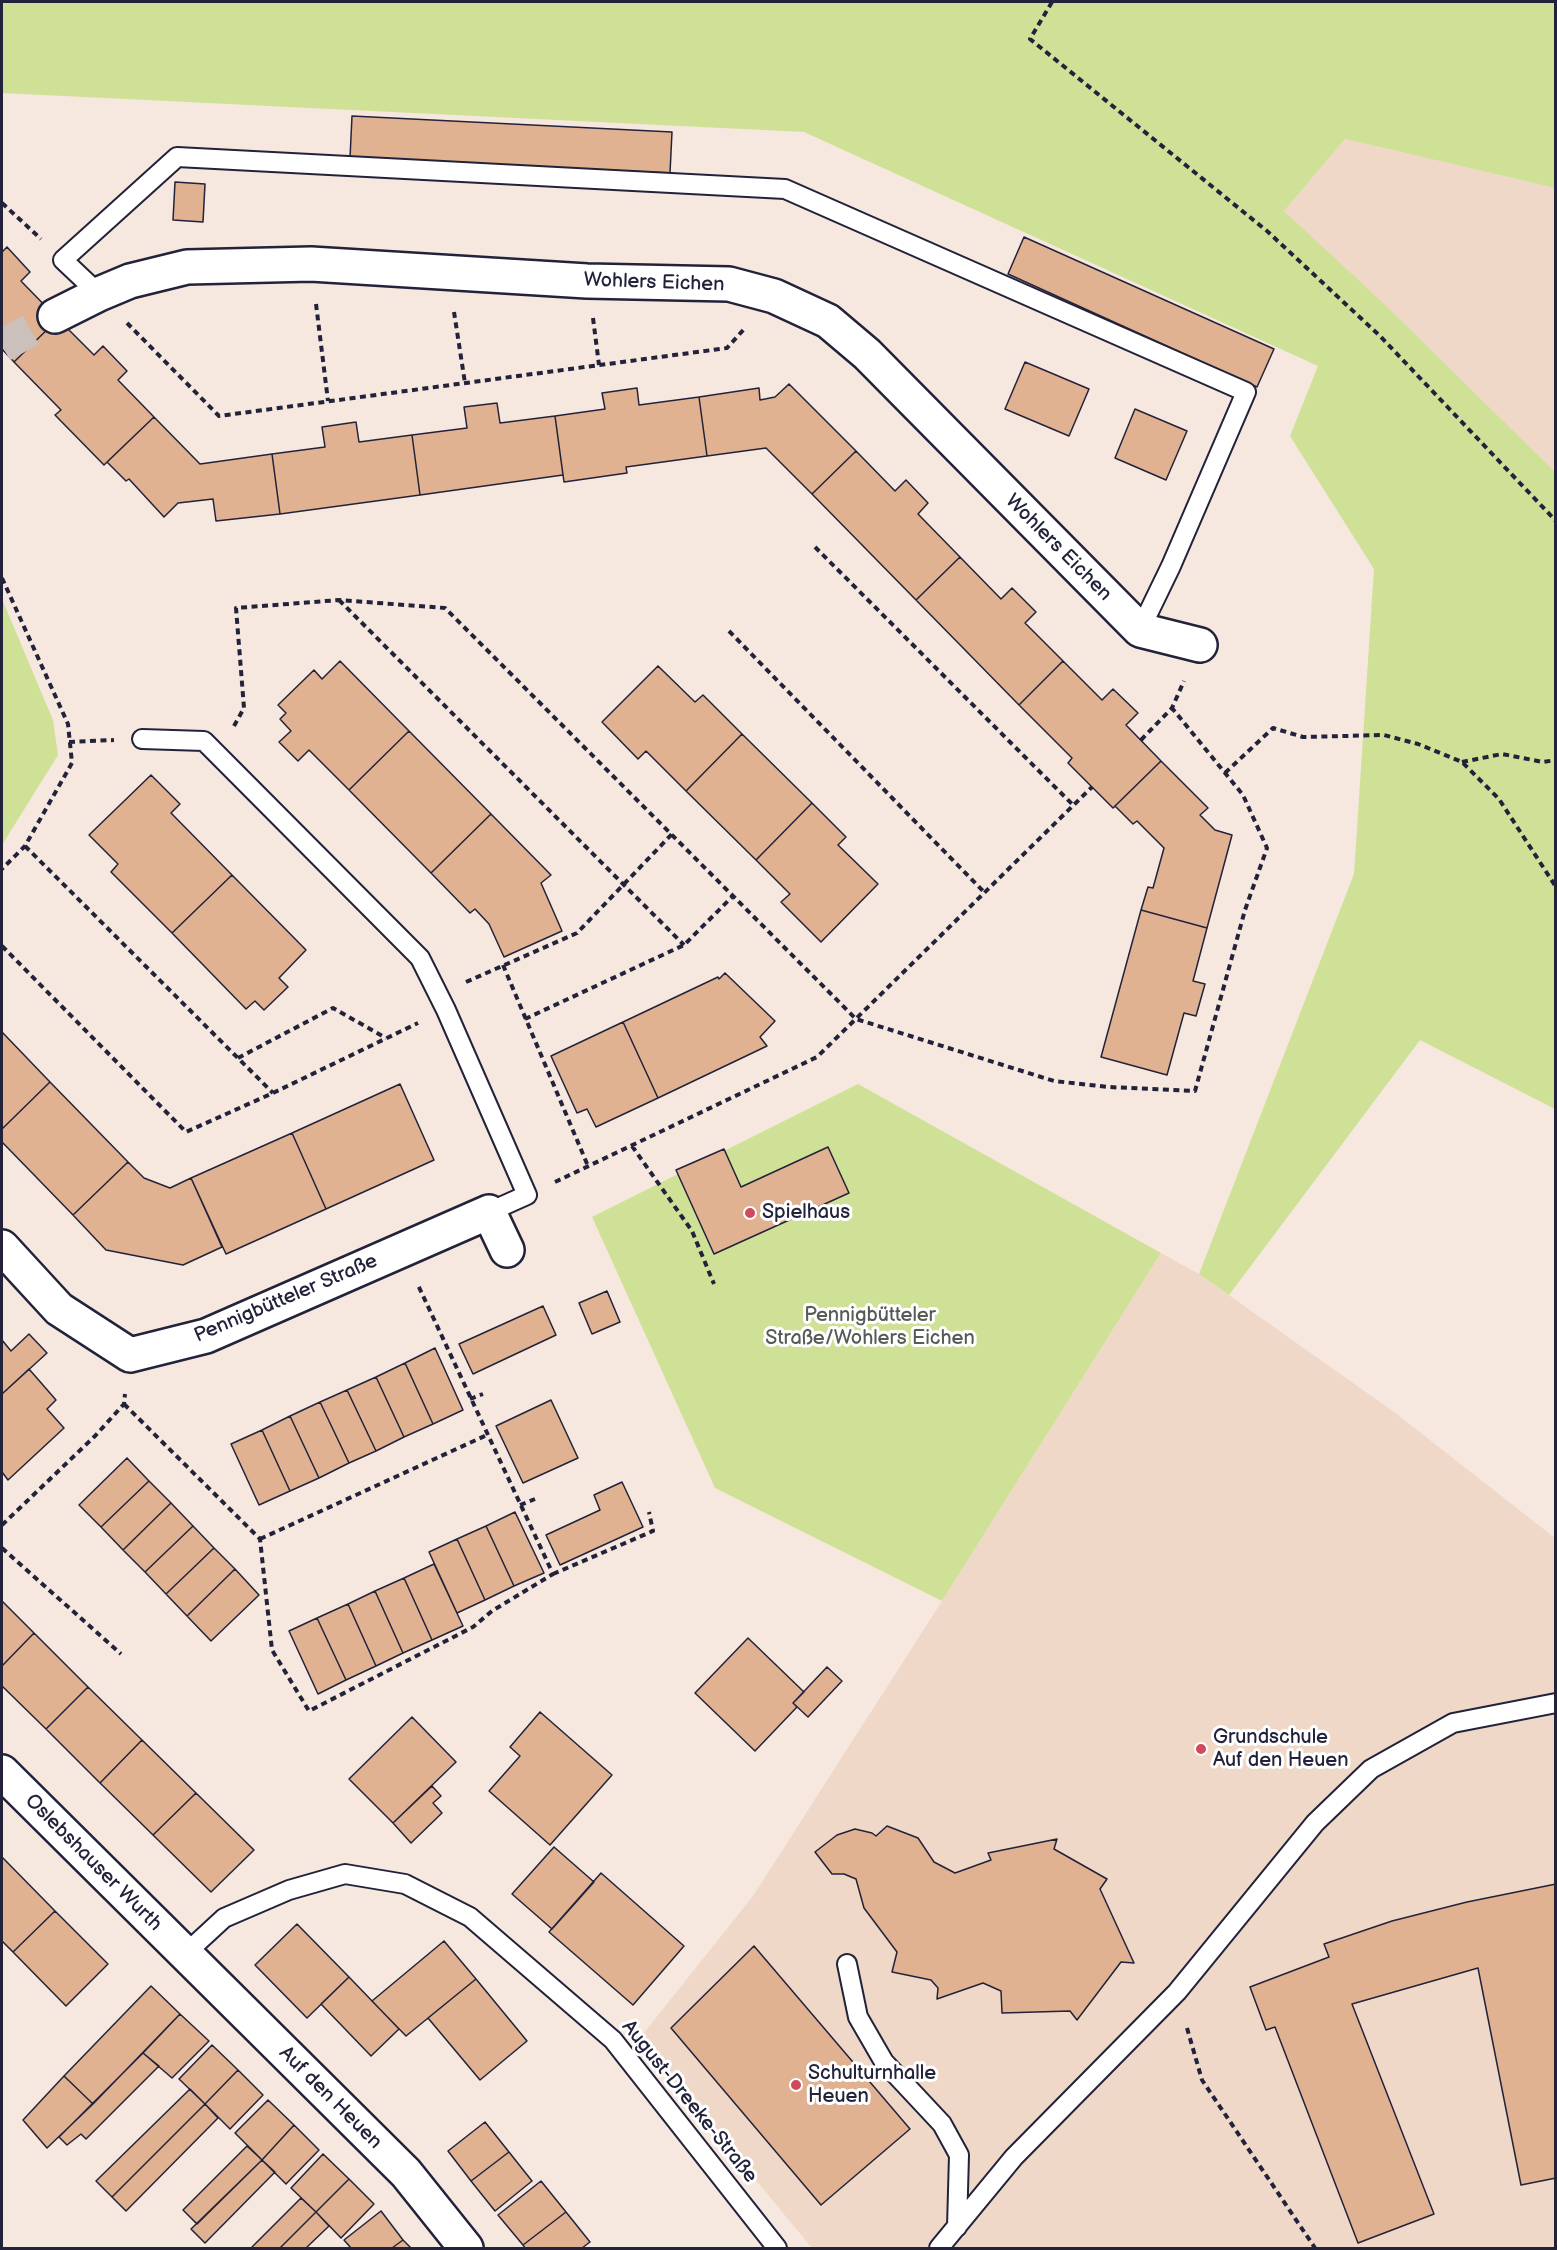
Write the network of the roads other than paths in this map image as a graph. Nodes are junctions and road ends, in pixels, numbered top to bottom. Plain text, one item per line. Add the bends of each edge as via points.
1 (99, 294) junction
2 (55, 316) tunnel mouth
3 (1140, 630) junction
4 (1200, 645) dead end
5 (142, 739) road end
6 (489, 1212) junction
7 (2, 1247) edge
8 (507, 1250) dead end
9 (1556, 1703) edge
10 (2, 1772) edge
11 (185, 1954) junction
12 (847, 1964) dead end
13 (957, 2227) junction
14 (466, 2248) edge
15 (777, 2248) edge
16 (939, 2248) edge

1 - 2 street, Wohlers Eichen
1 - 3 street, Wohlers Eichen via 130,281 187,267 311,264 588,281 729,284 774,296 828,321 867,354
1 - 3 lane via 63,260 177,157 785,189 1246,392
3 - 4 street
5 - 6 lane via 204,741 420,957 527,1195
6 - 7 street, Pennigbütteler Straße via 206,1336 130,1355 59,1309
6 - 8 street
9 - 13 lane via 1453,1723 1371,1769 1315,1824 1177,1992 1014,2157
10 - 11 street, Oslebshauser Wurth
11 - 14 street, Auf den Heuen via 406,2173
11 - 15 lane, August-Dreeke-Straße via 224,1918 289,1890 345,1874 405,1884 470,1917 613,2040
12 - 13 lane via 858,2017 884,2062 942,2124 959,2155
13 - 16 lane

